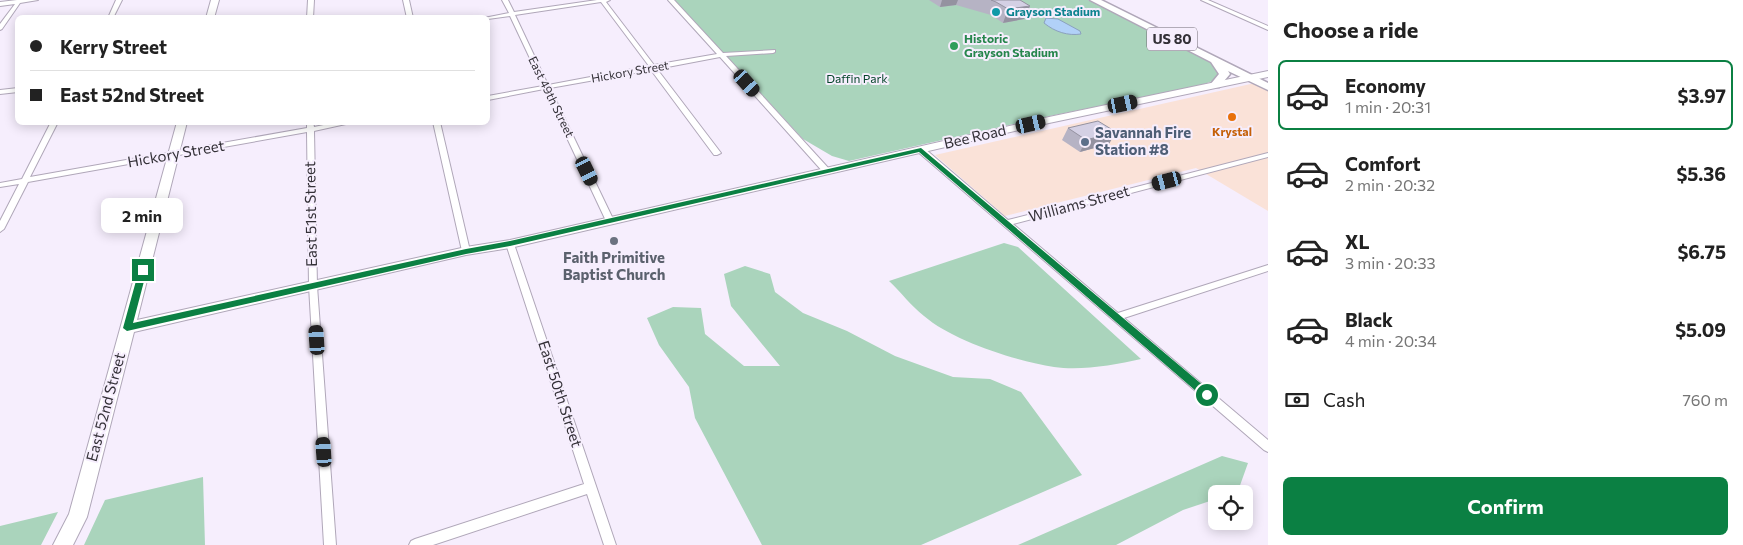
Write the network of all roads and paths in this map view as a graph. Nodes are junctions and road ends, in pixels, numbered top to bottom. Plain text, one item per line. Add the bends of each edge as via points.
1 (35, 0) edge
2 (119, 0) edge
3 (215, 0) edge
4 (311, 0) edge
5 (406, 0) edge
6 (505, 0) edge
7 (604, 0) edge
8 (671, 0) edge
9 (1094, 0) edge
10 (1108, 0) edge
11 (1204, 0) edge
12 (19, 1) edge
13 (0, 4) edge
14 (511, 14) junction
15 (112, 15) edge
16 (211, 15) edge
17 (310, 15) edge
18 (409, 15) edge
19 (490, 17) edge
20 (0, 28) edge
21 (1268, 28) edge
22 (774, 51) dead end
23 (721, 55) junction
24 (1215, 61) junction
25 (653, 68) junction
26 (1266, 76) edge
27 (1250, 78) junction
28 (1215, 85) junction
29 (547, 87) junction
30 (1268, 87) edge
31 (15, 90) edge
32 (0, 92) edge
33 (490, 98) edge
34 (53, 125) edge
35 (181, 125) edge
36 (437, 125) edge
37 (310, 126) edge
38 (921, 150) junction
39 (717, 153) dead end
40 (175, 154) junction
41 (1268, 155) edge
42 (827, 171) junction
43 (24, 180) junction
44 (0, 184) edge
45 (610, 221) junction
46 (1007, 223) junction
47 (0, 229) edge
48 (510, 244) junction
49 (466, 251) junction
50 (1268, 268) edge
51 (313, 286) junction
52 (1116, 317) junction
53 (127, 328) junction
54 (1268, 447) edge
55 (591, 487) junction
56 (63, 545) edge
57 (330, 545) edge
58 (415, 545) edge
59 (610, 545) edge

1 - 12 street
2 - 15 street
3 - 16 main road
4 - 17 street
5 - 18 street
6 - 14 street, East 49th Street
7 - 14 street
7 - 25 street
8 - 23 street
9 - 24 main road, US 80
10 - 26 main road, US 80
11 - 21 street
12 - 13 street
12 - 20 street
14 - 19 street
14 - 29 street, East 49th Street
22 - 23 street, Hickory Street
23 - 25 street, Hickory Street
23 - 42 street
24 - 27 main road, US 80
24 - 28 main road via 1225,74
25 - 29 street, Hickory Street
25 - 39 street
26 - 27 main road, Bee Road
27 - 28 main road, Bee Road
27 - 30 main road, US 80
28 - 38 main road, Bee Road
29 - 33 street, Hickory Street
29 - 45 street, East 49th Street
31 - 32 street
34 - 43 street
35 - 40 main road, East 52nd Street
36 - 49 street
37 - 40 street, Hickory Street
37 - 51 street, East 51st Street
38 - 42 main road, Bee Road
38 - 46 street
40 - 43 street, Hickory Street
40 - 53 main road, East 52nd Street
41 - 46 street, Williams Street
42 - 45 main road, Bee Road
43 - 44 street, Hickory Street
43 - 47 street
45 - 48 main road, Bee Road
46 - 52 street
48 - 49 main road, Bee Road
48 - 55 street, East 50th Street
49 - 51 main road, Bee Road
50 - 52 street
51 - 53 main road, Bee Road
51 - 57 street, East 51st Street
52 - 54 street
53 - 56 main road, East 52nd Street via 78,517
55 - 58 street
55 - 59 street, East 50th Street

